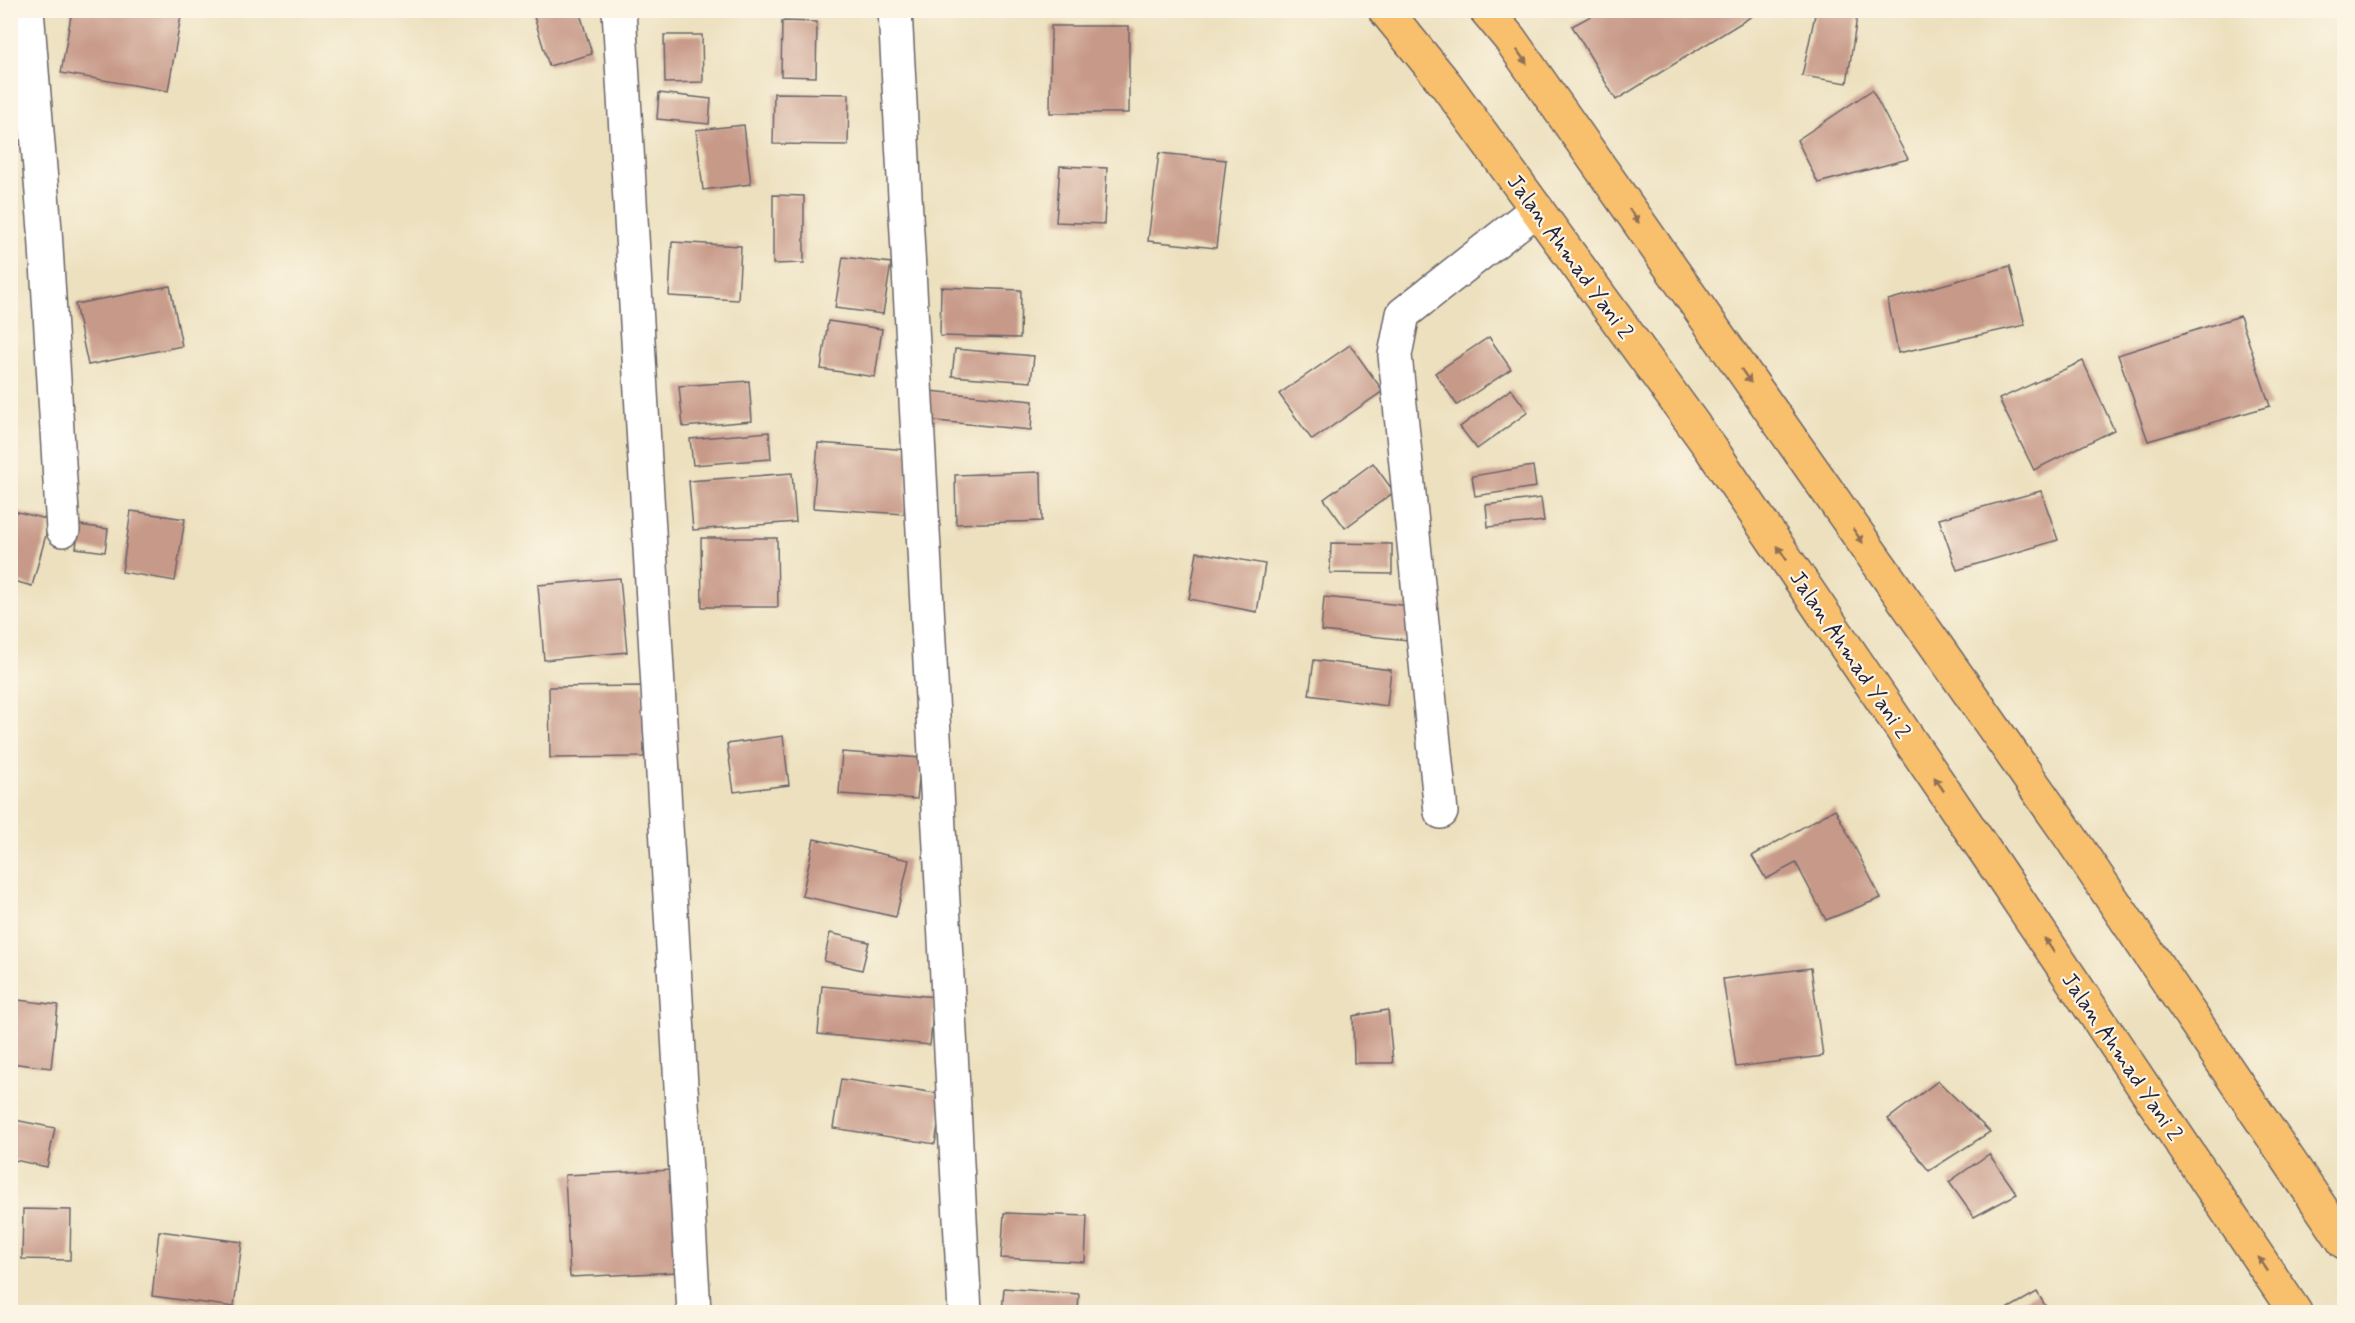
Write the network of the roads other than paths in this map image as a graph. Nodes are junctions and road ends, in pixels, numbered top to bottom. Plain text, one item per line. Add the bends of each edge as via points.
1 (27, 10) edge
2 (619, 10) edge
3 (895, 10) edge
4 (1385, 10) edge
5 (1486, 10) edge
6 (1537, 209) junction
7 (63, 530) dead end
8 (1441, 812) dead end
9 (2344, 1242) edge
10 (694, 1312) edge
11 (965, 1312) edge
12 (2295, 1312) edge

1 - 7 street
2 - 10 street
3 - 11 street
4 - 6 highway, Jalan Ahmad Yani 2 via 1447,86
5 -> 9 highway via 2062,825
6 - 8 street via 1403,314 1395,354
12 -> 6 highway, Jalan Ahmad Yani 2 via 1712,450

